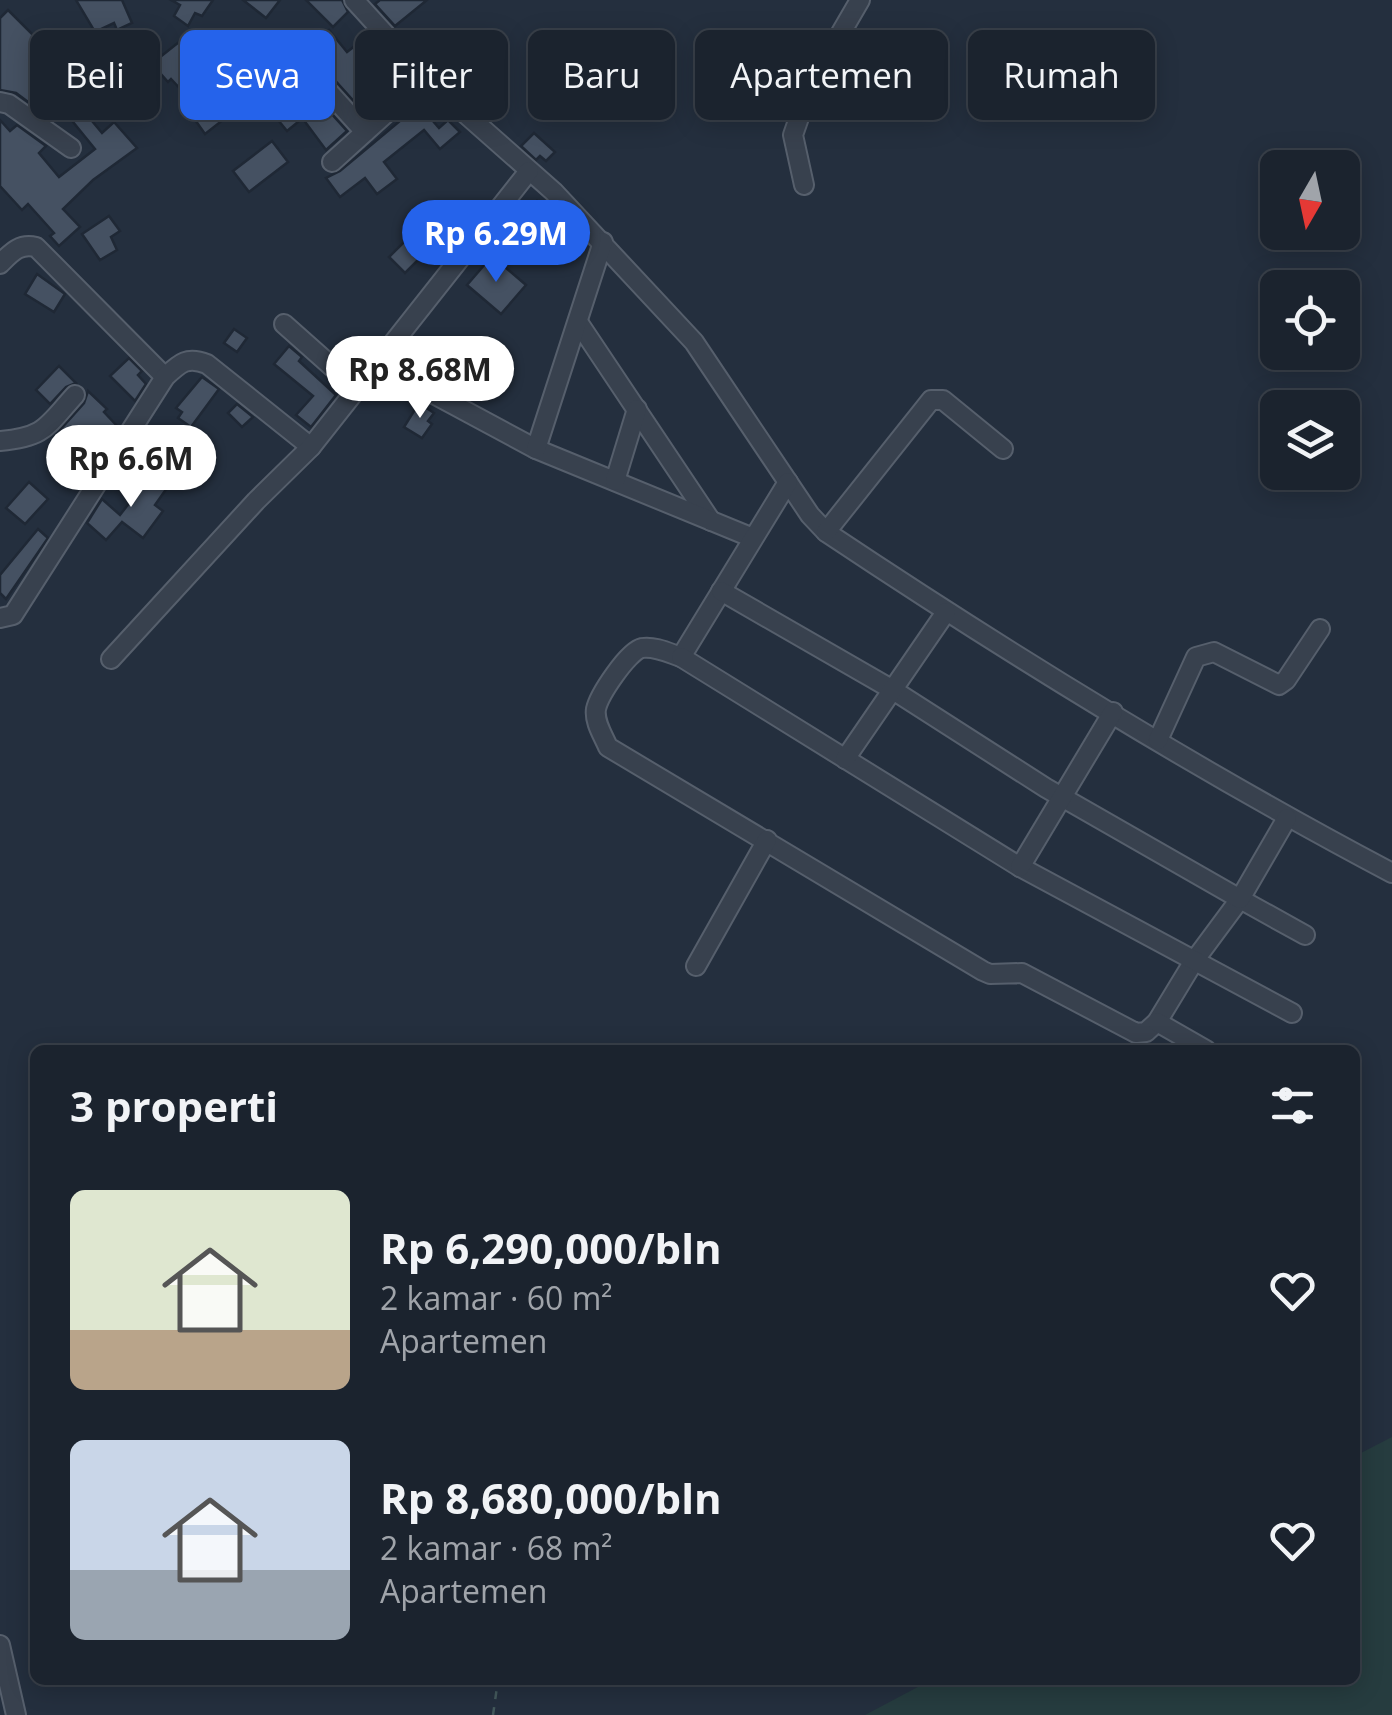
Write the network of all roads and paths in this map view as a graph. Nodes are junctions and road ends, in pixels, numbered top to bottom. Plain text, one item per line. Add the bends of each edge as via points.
1 (354, 0) edge
2 (860, 0) edge
3 (381, 30) edge
4 (335, 99) edge
5 (0, 102) edge
6 (378, 120) edge
7 (471, 120) edge
8 (365, 132) junction
9 (71, 148) dead end
10 (332, 162) dead end
11 (528, 170) junction
12 (804, 185) dead end
13 (604, 242) junction
14 (0, 264) edge
15 (578, 322) junction
16 (284, 324) dead end
17 (376, 364) junction
18 (165, 377) junction
19 (356, 388) junction
20 (75, 395) dead end
21 (636, 409) junction
22 (0, 441) edge
23 (311, 447) junction
24 (536, 449) junction
25 (1002, 449) dead end
26 (615, 481) junction
27 (788, 482) junction
28 (711, 521) junction
29 (826, 532) junction
30 (753, 538) junction
31 (721, 591) junction
32 (946, 612) junction
33 (0, 618) edge
34 (1320, 629) dead end
35 (681, 657) junction
36 (112, 659) dead end
37 (893, 690) junction
38 (1113, 712) junction
39 (1158, 740) junction
40 (845, 759) junction
41 (1062, 796) junction
42 (1287, 818) junction
43 (767, 840) junction
44 (1020, 867) junction
45 (1392, 873) edge
46 (1240, 899) junction
47 (1305, 935) dead end
48 (1194, 962) junction
49 (696, 966) dead end
50 (1292, 1013) dead end
51 (1157, 1022) junction
52 (1197, 1045) edge
53 (0, 1646) edge
54 (497, 1685) edge
55 (16, 1715) edge
56 (493, 1715) edge

1 - 3 street
2 - 12 street via 810,86 793,134
4 - 8 street
5 - 9 street
6 - 8 street
7 - 11 street
8 - 10 street
11 - 13 street
11 - 17 street
13 - 15 street
13 - 27 street via 694,342
14 - 18 street via 24,245 36,247
15 - 21 street
15 - 24 street
16 - 19 street
17 - 19 street
17 - 24 street
18 - 23 street via 185,360 207,364
18 - 33 street via 14,615
19 - 23 street
20 - 22 street via 31,438
21 - 26 street
21 - 28 street
23 - 36 street
24 - 26 street
25 - 29 street via 943,400 931,400
26 - 28 street
27 - 29 street
27 - 30 street
28 - 30 street
29 - 32 street
30 - 31 street
31 - 35 street
31 - 37 street
32 - 37 street
32 - 38 street
34 - 39 street via 1279,685 1214,652 1196,657
35 - 40 street
35 - 43 street via 637,649 596,707 596,722 608,746
37 - 40 street
37 - 41 street
38 - 39 street
38 - 41 street
39 - 42 street
40 - 44 street
41 - 44 street
41 - 46 street
42 - 45 street
42 - 46 street
43 - 49 street
43 - 51 street via 983,971 1022,973 1136,1033
44 - 48 street
46 - 47 street
46 - 48 street
48 - 50 street
48 - 51 street
51 - 52 street
53 - 55 street
54 - 56 path

